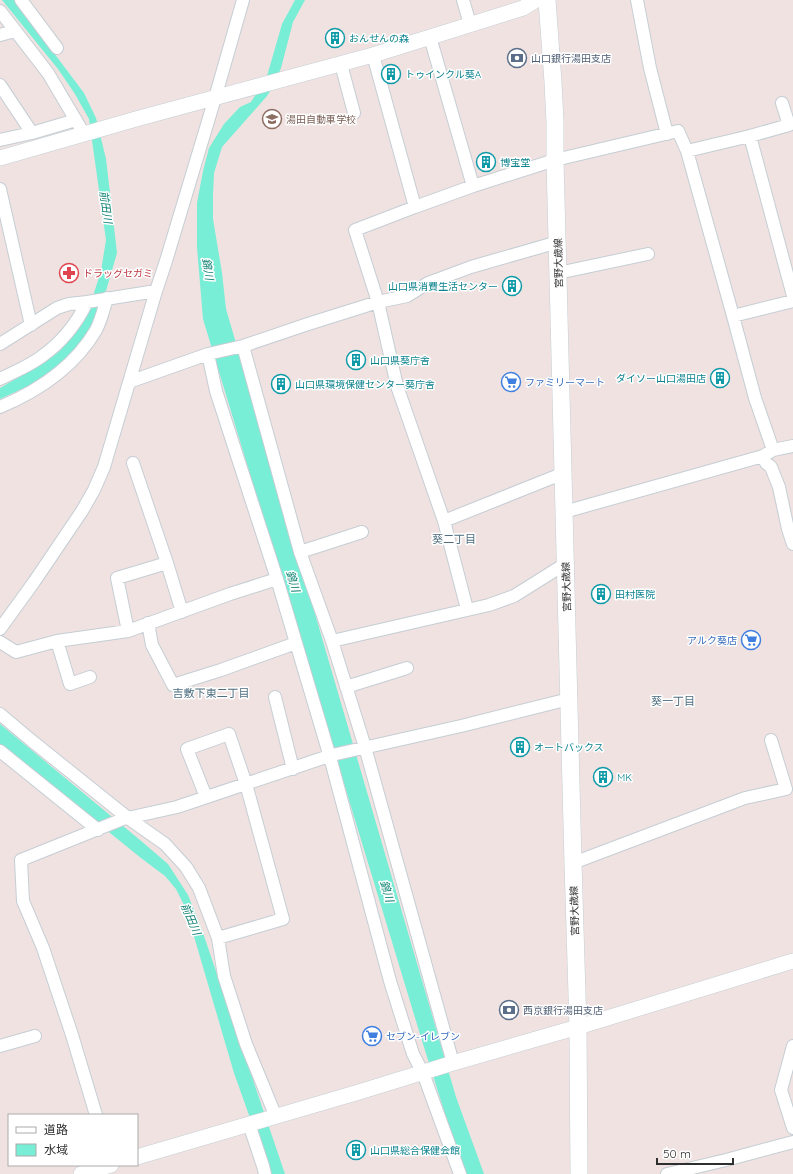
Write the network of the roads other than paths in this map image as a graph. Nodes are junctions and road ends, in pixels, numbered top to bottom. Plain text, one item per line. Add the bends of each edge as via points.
1 (21, 0) edge
2 (243, 0) edge
3 (463, 0) edge
4 (536, 0) edge
5 (547, 0) edge
6 (638, 0) edge
7 (0, 11) edge
8 (470, 24) junction
9 (15, 31) junction
10 (0, 35) edge
11 (430, 37) junction
12 (57, 48) dead end
13 (373, 56) junction
14 (341, 64) junction
15 (0, 85) edge
16 (215, 98) junction
17 (782, 103) dead end
18 (354, 113) dead end
19 (76, 120) junction
20 (32, 133) junction
21 (84, 134) junction
22 (667, 134) junction
23 (750, 136) junction
24 (0, 140) edge
25 (687, 151) junction
26 (0, 158) edge
27 (555, 160) junction
28 (473, 186) junction
29 (0, 189) edge
30 (415, 207) junction
31 (558, 242) junction
32 (648, 254) dead end
33 (558, 273) junction
34 (156, 291) junction
35 (793, 296) edge
36 (107, 298) junction
37 (793, 301) edge
38 (87, 302) junction
39 (378, 302) junction
40 (733, 316) junction
41 (31, 325) junction
42 (0, 344) edge
43 (243, 346) junction
44 (208, 354) junction
45 (0, 379) edge
46 (129, 382) junction
47 (0, 407) edge
48 (793, 446) edge
49 (768, 453) junction
50 (133, 463) dead end
51 (564, 474) junction
52 (564, 512) junction
53 (444, 521) junction
54 (362, 532) dead end
55 (793, 544) edge
56 (300, 552) junction
57 (167, 563) junction
58 (565, 564) junction
59 (277, 579) junction
60 (467, 609) junction
61 (182, 612) junction
62 (148, 623) junction
63 (0, 629) edge
64 (128, 631) junction
65 (57, 641) junction
66 (332, 641) junction
67 (0, 642) edge
68 (296, 643) junction
69 (407, 668) dead end
70 (90, 677) dead end
71 (346, 687) junction
72 (275, 697) dead end
73 (569, 699) junction
74 (0, 714) edge
75 (771, 740) dead end
76 (366, 747) junction
77 (0, 750) edge
78 (331, 756) junction
79 (293, 769) junction
80 (246, 784) junction
81 (206, 797) junction
82 (125, 818) junction
83 (98, 829) junction
84 (573, 863) junction
85 (218, 938) junction
86 (793, 961) edge
87 (578, 1027) junction
88 (35, 1036) dead end
89 (0, 1046) edge
90 (793, 1046) edge
91 (451, 1064) junction
92 (425, 1072) junction
93 (96, 1114) edge
94 (274, 1117) junction
95 (249, 1124) junction
96 (793, 1128) edge
97 (793, 1142) edge
98 (138, 1157) edge
99 (108, 1166) edge
100 (81, 1174) edge
101 (265, 1174) edge
102 (460, 1174) edge
103 (579, 1174) edge
104 (667, 1174) edge

1 - 12 street
2 - 16 street
3 - 8 street
4 - 8 street via 522,8
5 - 27 main road, 宮野大歳線
6 - 22 street via 650,68
7 - 9 street
8 - 11 street
9 - 10 street
9 - 19 street via 48,74
11 - 13 street
11 - 28 street
13 - 14 street
13 - 30 street
14 - 16 street
14 - 18 street
15 - 20 street
16 - 21 street
16 - 34 street
17 - 23 street via 789,125
19 - 20 street
19 - 21 street
20 - 24 street
21 - 26 street
22 - 25 street via 678,131
22 - 27 street
23 - 25 street
23 - 35 street
25 - 40 street
27 - 28 street
27 - 31 main road, 宮野大歳線
28 - 30 street
29 - 41 street
30 - 39 street via 355,230
31 - 33 main road, 宮野大歳線
31 - 39 street via 472,267 428,283 407,296
32 - 33 street
33 - 51 main road, 宮野大歳線
34 - 36 street
34 - 46 street
36 - 38 street
36 - 47 street via 97,328 73,360 41,386
37 - 40 street
38 - 41 street via 57,308
38 - 45 street via 80,318 58,343 41,357
39 - 43 street
39 - 53 street via 397,386
40 - 49 street
41 - 42 street
43 - 44 street
43 - 56 street
44 - 46 street
44 - 59 street via 216,391
46 - 63 street via 104,467 94,490 70,530
48 - 49 street
49 - 52 street
49 - 55 street via 766,463 771,467 779,487
50 - 57 street
51 - 52 main road, 宮野大歳線
51 - 53 street
52 - 58 main road, 宮野大歳線
53 - 60 street
54 - 56 street
56 - 66 street
57 - 61 street
57 - 64 street via 117,578
58 - 60 street via 514,596 489,605
58 - 73 main road, 宮野大歳線
59 - 61 street
59 - 68 street
60 - 66 street
61 - 62 street
62 - 64 street
62 - 68 street via 152,645 173,685
64 - 65 street
65 - 67 street via 16,652
65 - 70 street via 70,684
66 - 71 street
68 - 78 street
69 - 71 street
71 - 76 street
72 - 79 street
73 - 76 street
73 - 84 main road, 宮野大歳線
74 - 82 street
75 - 84 street via 786,789 745,798
76 - 78 street
76 - 91 street
77 - 83 street
78 - 79 street
78 - 92 street via 390,981 413,1054
79 - 80 street
80 - 81 street
80 - 81 street via 229,734 187,749
80 - 85 street via 283,918
81 - 82 street via 177,807
82 - 83 street
82 - 85 street via 165,844 186,867 199,888
83 - 93 street via 21,860 23,901 43,948
84 - 87 main road, 宮野大歳線
85 - 94 street via 224,976
86 - 87 street
87 - 91 street
87 - 103 main road, 宮野大歳線
88 - 89 street
90 - 96 street via 781,1090
91 - 92 street
92 - 94 street
92 - 102 street
94 - 95 street
95 - 98 street
95 - 101 street
97 - 104 street
99 - 100 street

